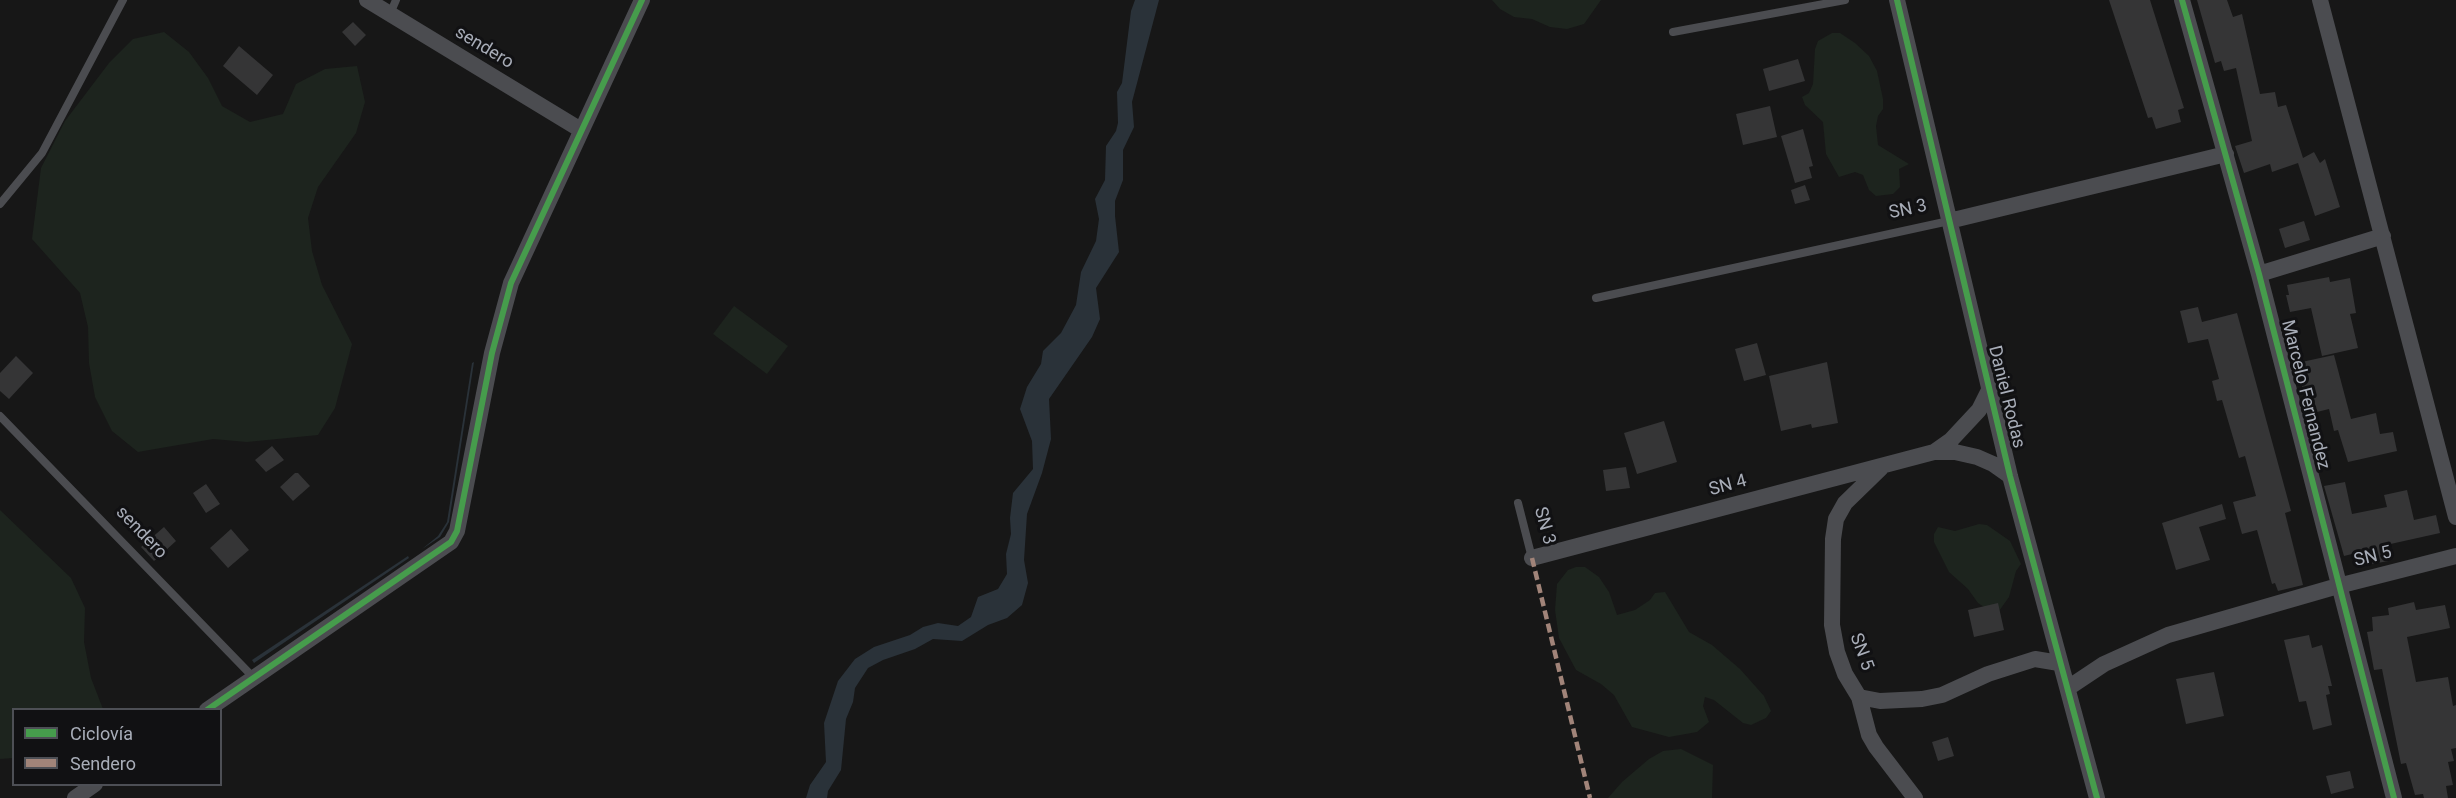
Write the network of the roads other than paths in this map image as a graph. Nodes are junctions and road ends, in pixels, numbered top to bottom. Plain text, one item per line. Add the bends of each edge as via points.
1 (123, 0) edge
2 (367, 0) edge
3 (642, 0) edge
4 (1845, 0) edge
5 (1897, 0) edge
6 (2182, 0) edge
7 (2320, 0) edge
8 (393, 7) edge
9 (1673, 32) dead end
10 (581, 130) junction
11 (2226, 154) junction
12 (0, 204) edge
13 (1949, 221) junction
14 (2383, 236) junction
15 (2259, 274) junction
16 (1596, 298) dead end
17 (1989, 390) junction
18 (0, 416) edge
19 (1934, 452) junction
20 (1883, 465) junction
21 (2010, 476) junction
22 (1518, 503) dead end
23 (2456, 517) edge
24 (2456, 556) edge
25 (1532, 558) joint
26 (2338, 586) junction
27 (2059, 663) junction
28 (255, 678) junction
29 (2067, 688) junction
30 (1859, 697) junction
31 (210, 708) edge
32 (92, 786) edge
33 (75, 798) edge
34 (1915, 798) edge
35 (2097, 798) edge
36 (2394, 798) edge

1 - 12 lane via 42,153
2 - 8 street, sendero
3 - 10 street
4 - 9 lane
5 - 13 street, Daniel Rodas
6 - 11 street, Marcelo Fernandez
7 - 14 street
8 - 10 street, sendero
10 - 28 street via 511,283 452,542
11 - 13 street, SN 3
11 - 15 street, Marcelo Fernandez
13 - 16 lane, SN 3
13 - 17 street, Daniel Rodas
14 - 15 street
14 - 23 street
15 - 26 street, Marcelo Fernandez
17 - 19 street, SN 4 via 1979,410
17 - 21 street, Daniel Rodas
18 - 28 lane, sendero
19 - 20 street, SN 4
19 - 21 street, SN 4 via 1977,457
20 - 25 street, SN 4
20 - 30 street, SN 5 via 1845,503 1836,519 1833,538 1832,626 1839,659
21 - 27 street, Daniel Rodas
22 - 25 lane, SN 3
24 - 26 street, SN 5
26 - 29 street, SN 5 via 2168,635 2104,664
26 - 36 street, Marcelo Fernandez
27 - 29 street, Daniel Rodas
27 - 30 street, SN 5 via 2035,659 1922,699 1880,701
28 - 31 street
29 - 35 street, Daniel Rodas
30 - 34 street via 1876,747
32 - 33 street

